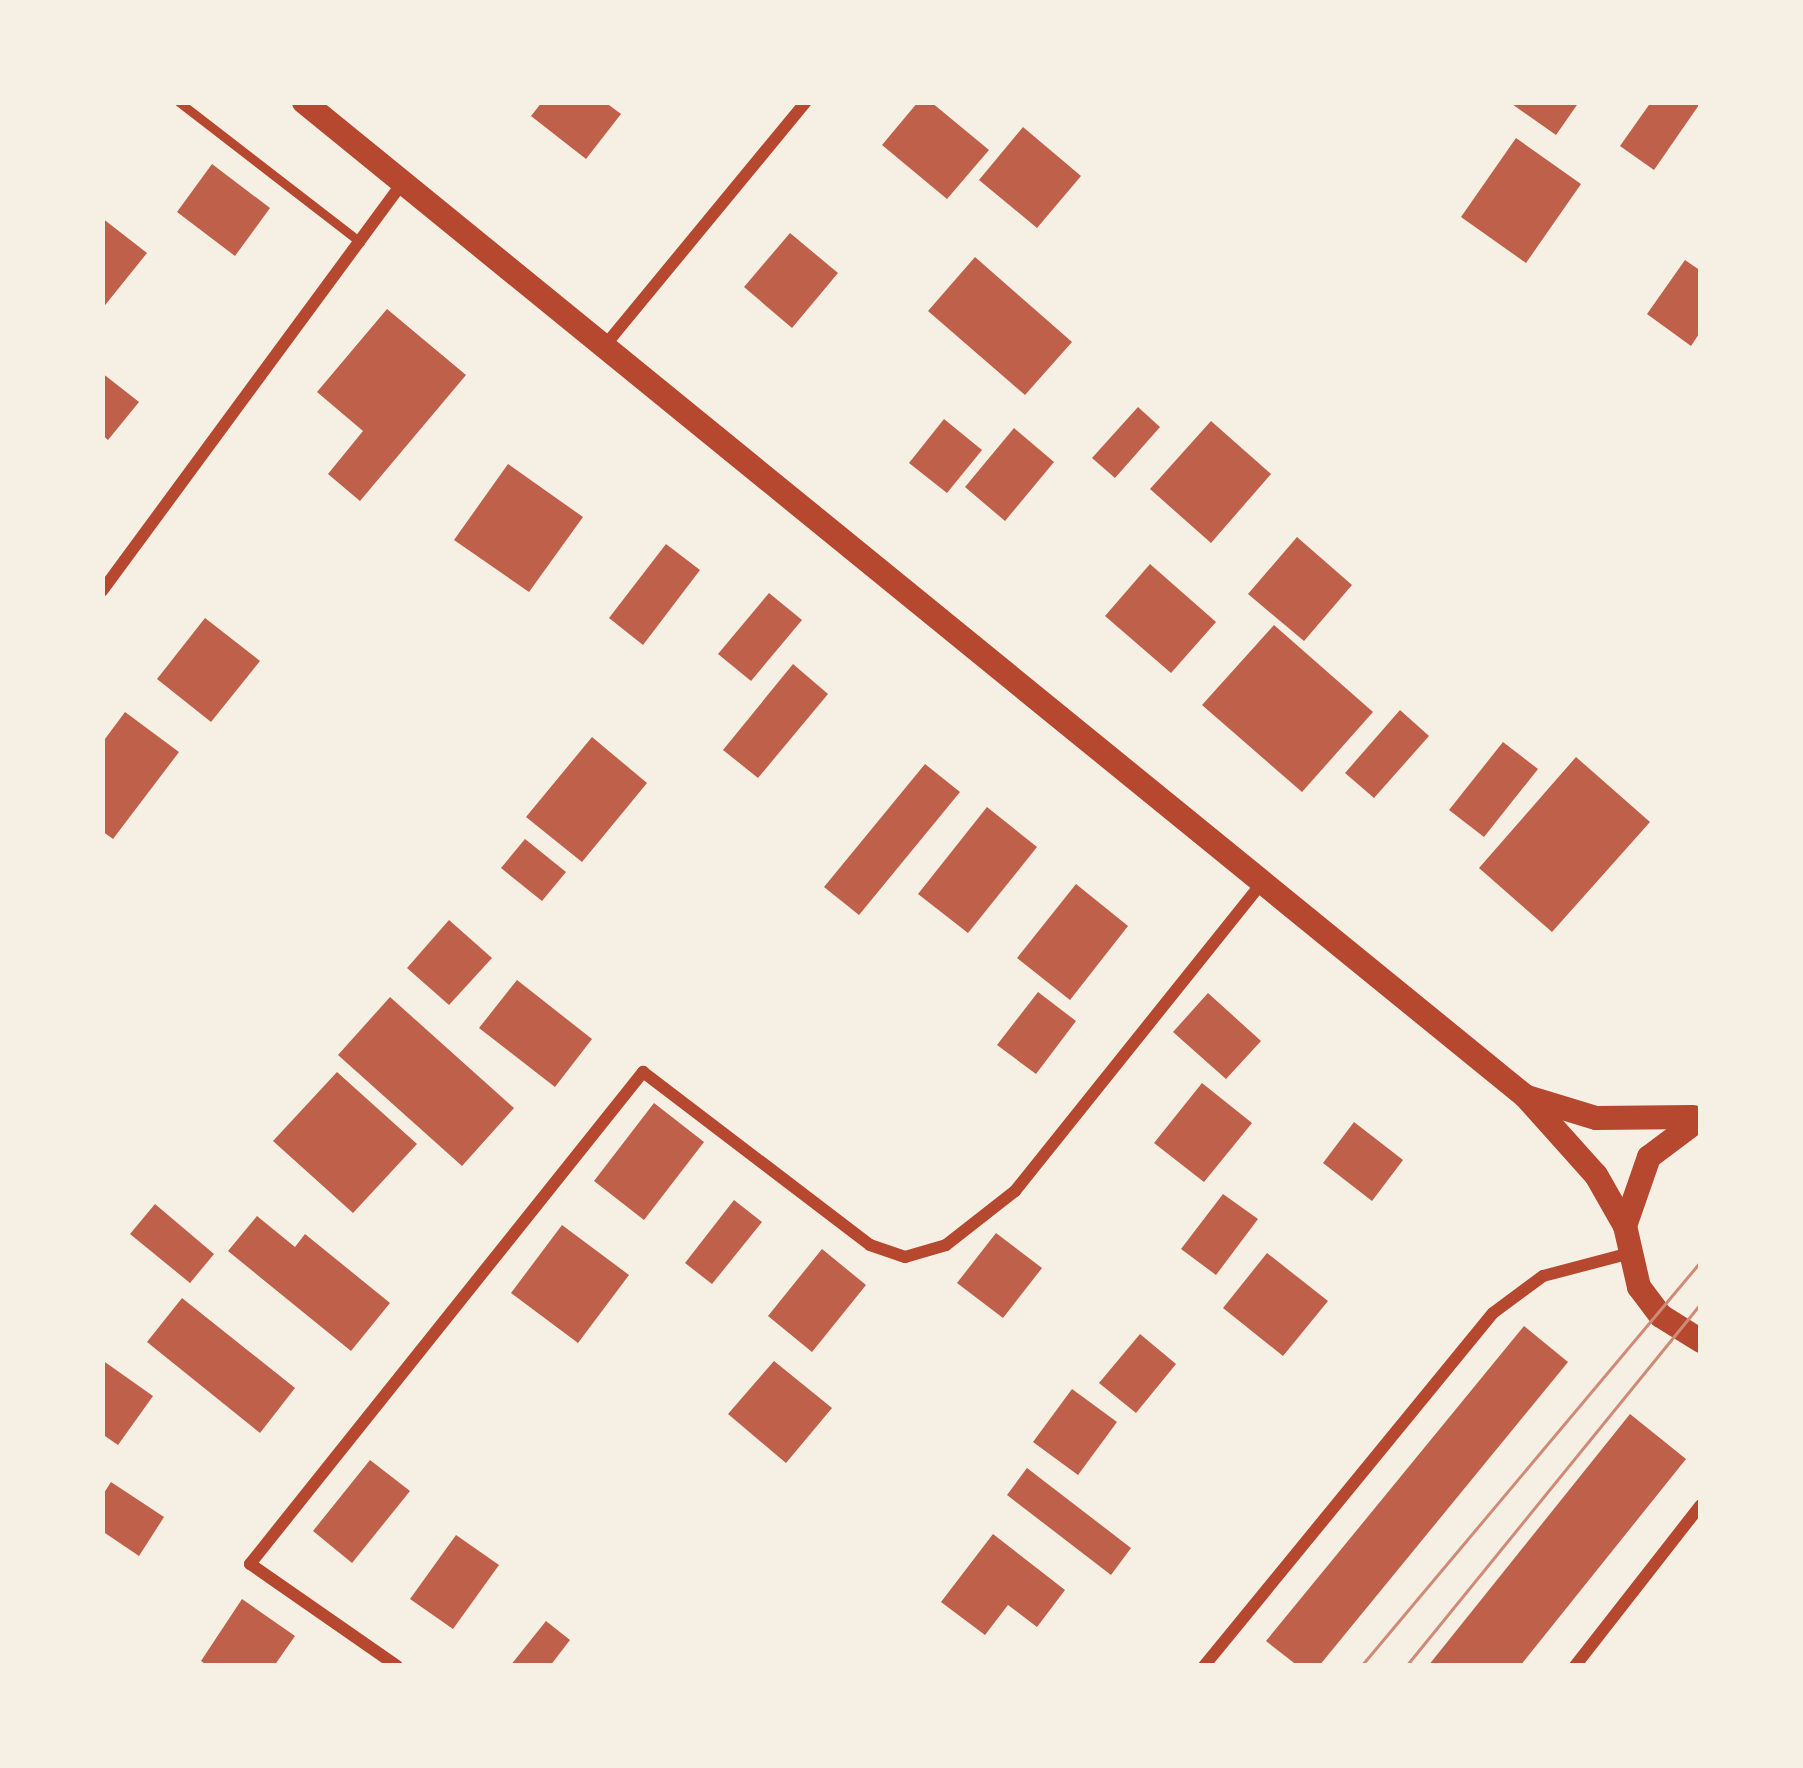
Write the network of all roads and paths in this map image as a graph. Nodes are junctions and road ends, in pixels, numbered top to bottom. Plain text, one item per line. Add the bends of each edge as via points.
1 (179, 102) edge
2 (304, 102) edge
3 (806, 102) edge
4 (403, 182) junction
5 (360, 242) junction
6 (607, 343) junction
7 (102, 591) edge
8 (1262, 883) junction
9 (1525, 1096) junction
10 (1701, 1117) edge
11 (1625, 1226) junction
12 (1627, 1254) junction
13 (1701, 1341) edge
14 (1701, 1505) edge
15 (398, 1666) edge
16 (1204, 1666) edge
17 (1574, 1666) edge

1 - 5 lane
2 - 4 main road
3 - 6 street
4 - 5 street
4 - 6 main road
5 - 7 street
6 - 8 main road
8 - 9 main road
8 - 15 street via 1015,1191 946,1245 905,1257 870,1245 643,1072 250,1564
9 - 10 main road via 1596,1118 1647,1124
9 - 11 main road via 1596,1174
10 - 11 main road via 1649,1157
11 - 12 main road
12 - 13 main road via 1661,1316
12 - 16 street via 1544,1276 1493,1313
14 - 17 street

